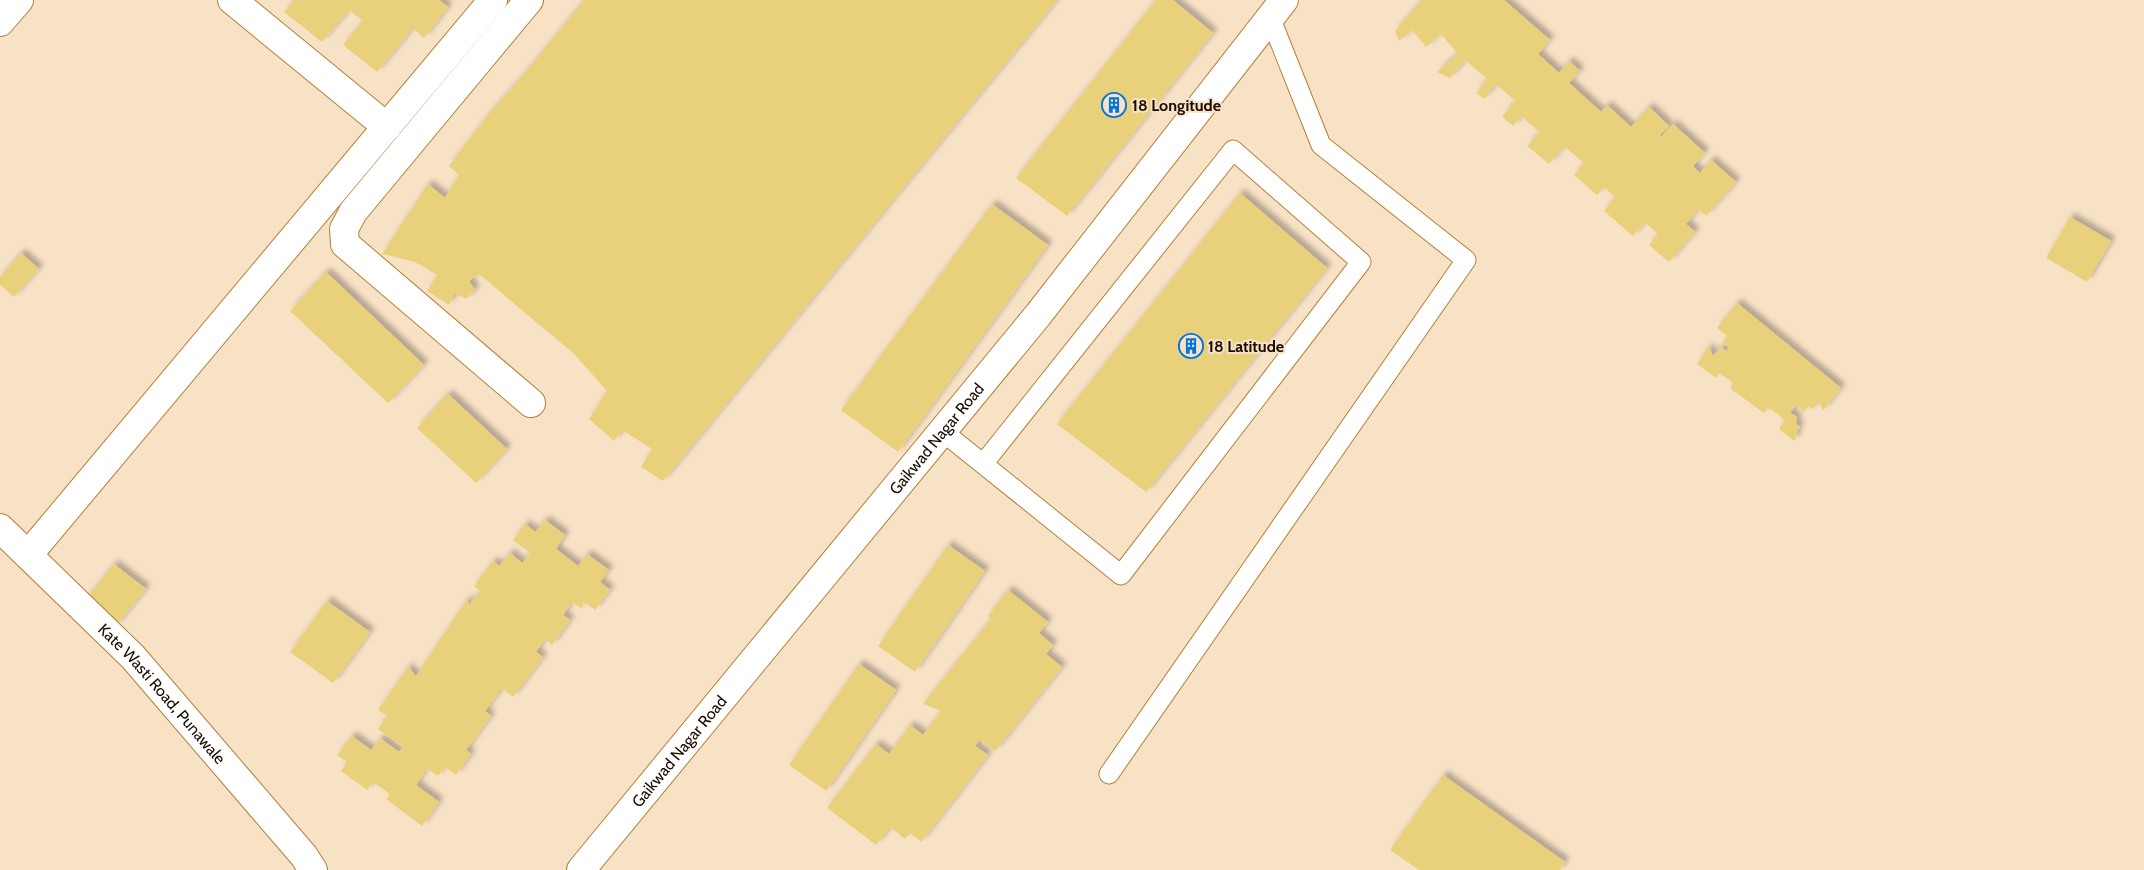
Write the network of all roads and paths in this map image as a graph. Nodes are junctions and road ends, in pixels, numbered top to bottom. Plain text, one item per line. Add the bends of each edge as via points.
1 (19, 0) edge
2 (232, 0) edge
3 (493, 0) edge
4 (529, 0) edge
5 (1277, 8) edge
6 (0, 22) edge
7 (387, 127) junction
8 (531, 403) dead end
9 (942, 431) junction
10 (983, 464) junction
11 (0, 528) edge
12 (28, 555) junction
13 (1109, 774) dead end
14 (304, 865) edge
15 (581, 870) edge

1 - 6 street
2 - 7 street
3 - 7 street
4 - 8 street via 353,212 344,229 345,244
5 - 9 street, Gaikwad Nagar Road via 1038,315
5 - 13 lane via 1321,145 1466,260
7 - 12 street
9 - 10 lane
9 - 15 street, Gaikwad Nagar Road
10 - 10 lane via 1121,575 1361,262 1234,150
11 - 12 street, Kate Wasti Road, Punawale
12 - 14 street, Kate Wasti Road, Punawale via 133,657

